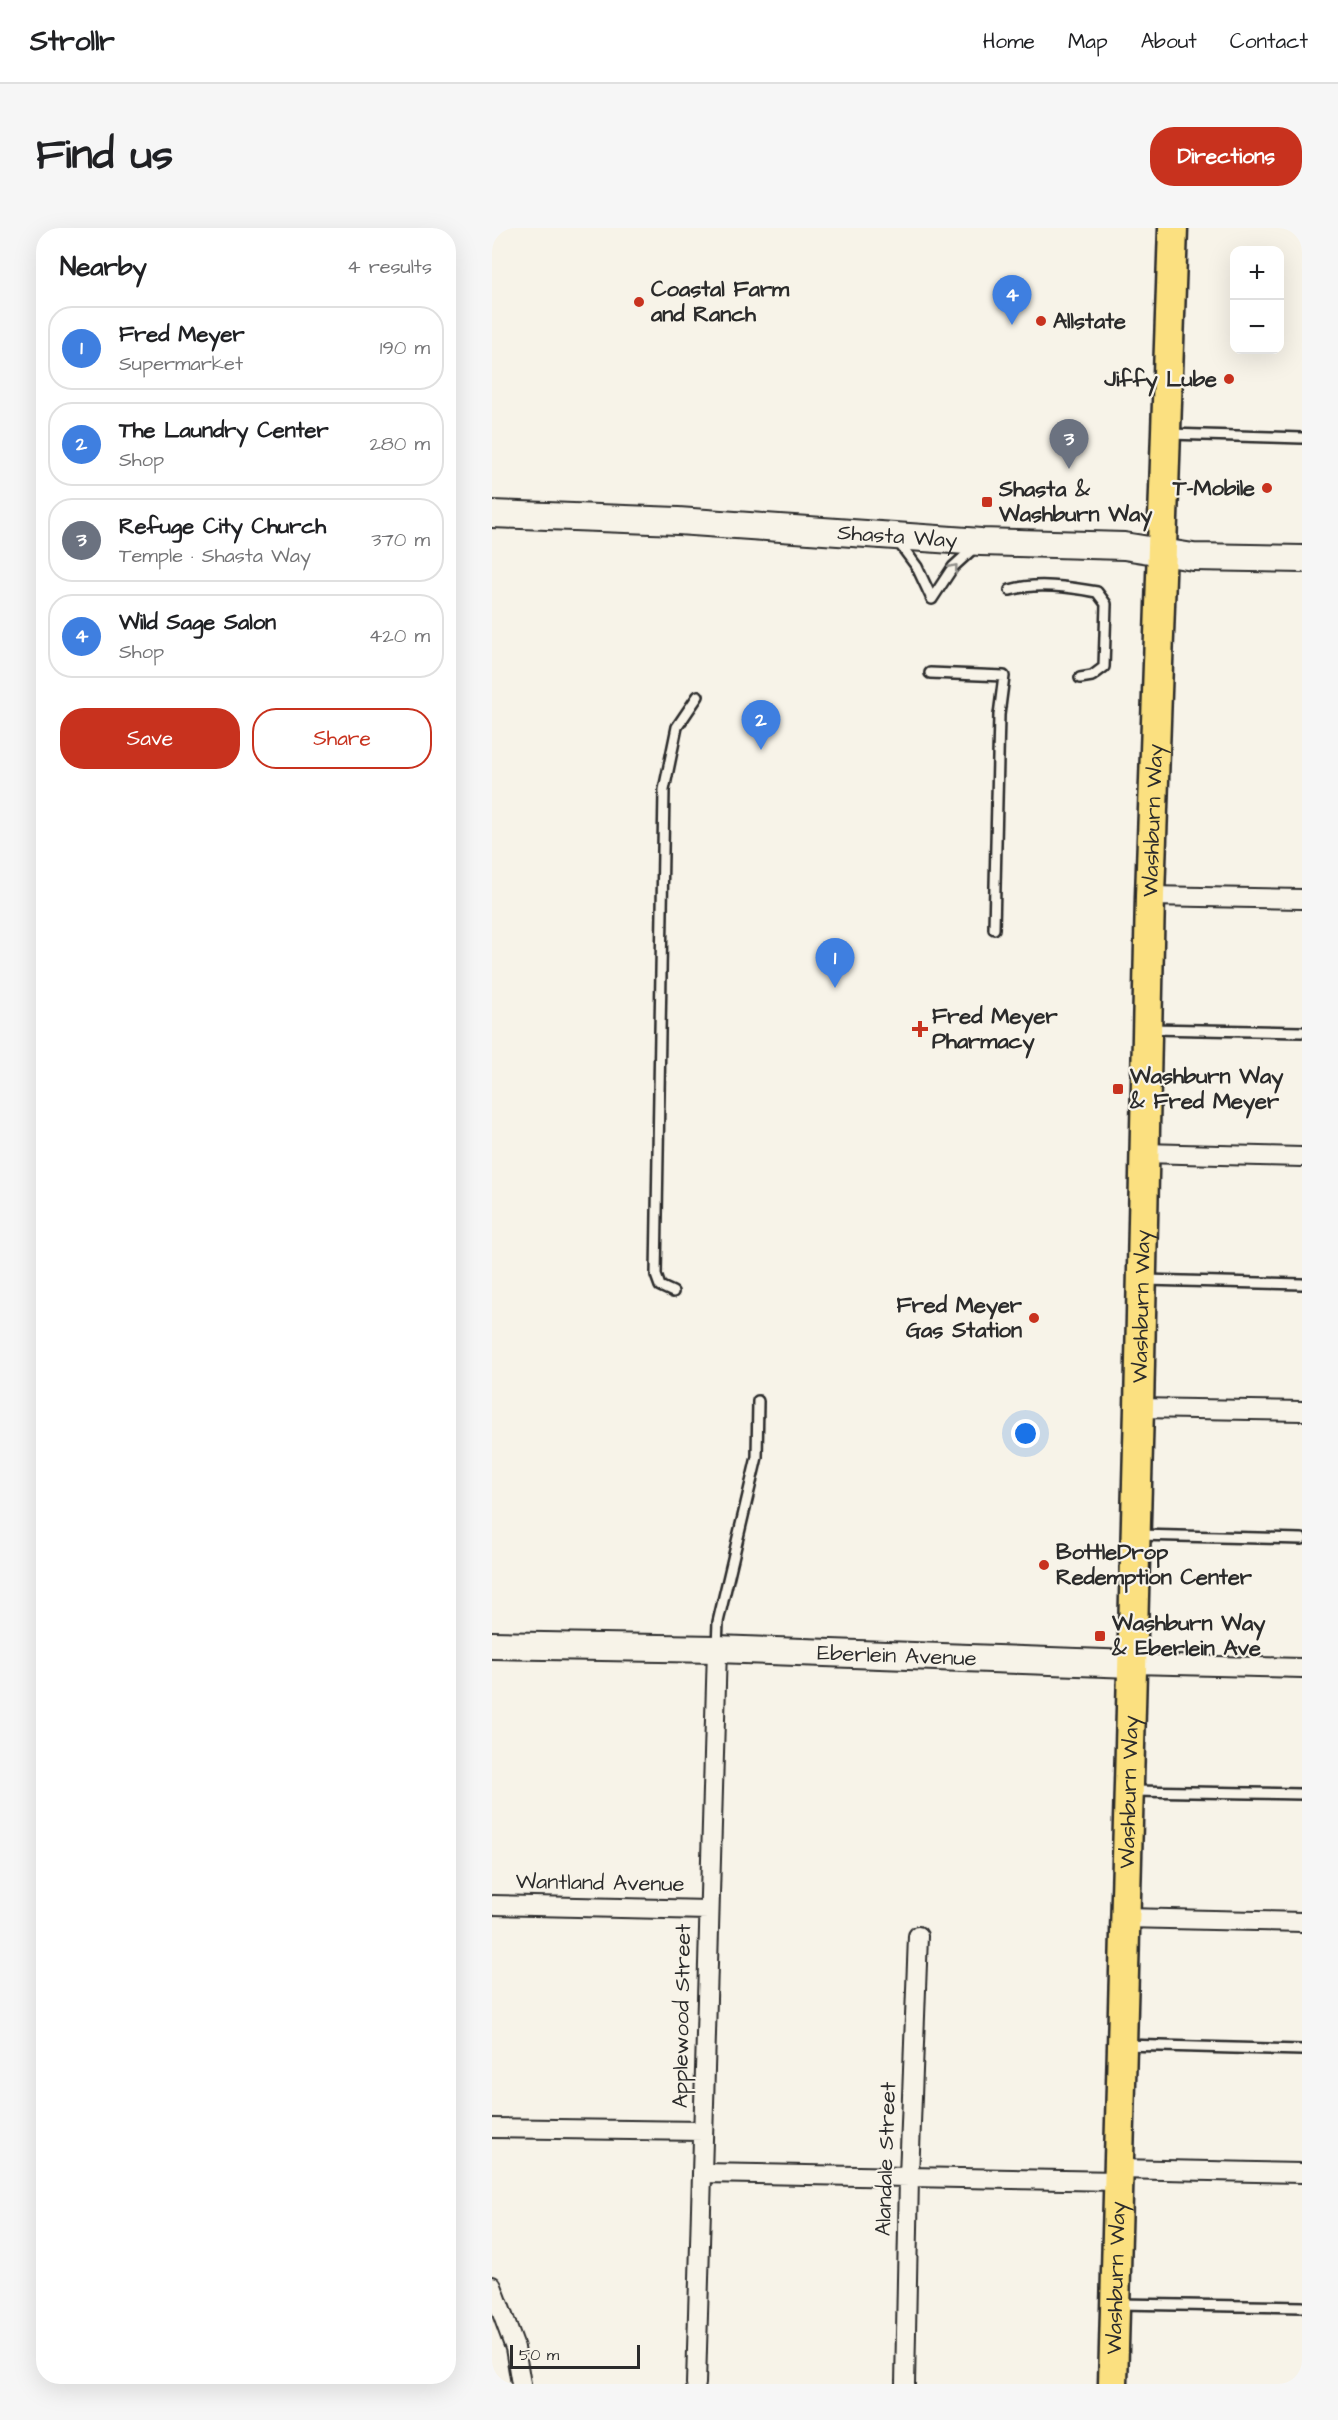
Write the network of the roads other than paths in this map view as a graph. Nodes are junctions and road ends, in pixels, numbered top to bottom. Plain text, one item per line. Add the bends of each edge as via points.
1 (1173, 228) edge
2 (1167, 434) junction
3 (1302, 438) edge
4 (492, 514) edge
5 (894, 535) junction
6 (981, 542) junction
7 (1161, 551) junction
8 (1302, 559) edge
9 (1010, 590) dead end
10 (930, 673) dead end
11 (1080, 678) dead end
12 (698, 696) dead end
13 (1150, 896) junction
14 (1302, 899) edge
15 (994, 929) dead end
16 (1148, 1029) junction
17 (1302, 1032) edge
18 (1143, 1153) junction
19 (1302, 1157) edge
20 (1141, 1280) junction
21 (1302, 1284) edge
22 (673, 1292) dead end
23 (758, 1401) dead end
24 (1139, 1408) junction
25 (1302, 1411) edge
26 (1136, 1535) junction
27 (1302, 1539) edge
28 (492, 1645) edge
29 (717, 1649) junction
30 (1132, 1664) junction
31 (1302, 1668) edge
32 (1129, 1791) junction
33 (1302, 1794) edge
34 (492, 1905) edge
35 (708, 1910) junction
36 (1125, 1918) junction
37 (1302, 1922) edge
38 (918, 1936) dead end
39 (1122, 2045) junction
40 (1302, 2050) edge
41 (492, 2128) edge
42 (703, 2131) junction
43 (702, 2173) junction
44 (1302, 2173) edge
45 (1118, 2175) junction
46 (909, 2177) junction
47 (492, 2286) edge
48 (1115, 2304) junction
49 (1302, 2307) edge
50 (521, 2384) edge
51 (696, 2384) edge
52 (904, 2384) edge
53 (1113, 2384) edge

1 - 2 main road, Washburn Way
2 - 3 lane
2 - 7 main road, Washburn Way
4 - 5 main road, Shasta Way
5 - 6 main road, Shasta Way
5 -> 6 lane via 932,599 953,567
6 - 7 main road, Shasta Way via 1124,546
7 - 8 main road, Shasta Way via 1193,557
7 - 13 main road, Washburn Way
9 - 11 lane via 1023,586 1097,592 1106,604 1104,667 1092,676
10 - 15 lane via 1004,676 999,715
12 - 22 lane via 677,727 664,790 656,1275 660,1286
13 - 14 street
13 - 16 main road, Washburn Way
16 - 17 lane
16 - 18 main road, Washburn Way
18 - 19 street
18 - 20 main road, Washburn Way
20 - 21 lane
20 - 24 main road, Washburn Way
23 - 29 lane via 757,1457 718,1622
24 - 25 street
24 - 26 main road, Washburn Way
26 - 27 lane
26 - 30 main road, Washburn Way
28 - 29 main road, Eberlein Avenue
29 - 30 main road, Eberlein Avenue
29 - 35 street, Applewood Street
30 - 31 street, Eberlein Avenue
30 - 32 main road, Washburn Way
32 - 33 lane
32 - 36 main road, Washburn Way
34 - 35 street, Wantland Avenue
35 - 42 street, Applewood Street
36 - 37 street
36 - 39 main road, Washburn Way
38 - 46 street, Alandale Street
39 - 40 lane
39 - 45 main road, Washburn Way
41 - 42 street
42 - 43 street, Applewood Street
43 - 46 street
43 - 51 street, Applewood Street
44 - 45 street
45 - 46 street
45 - 48 main road, Washburn Way
46 - 52 street, Alandale Street
47 - 50 street via 515,2349
48 - 49 lane
48 - 53 main road, Washburn Way

